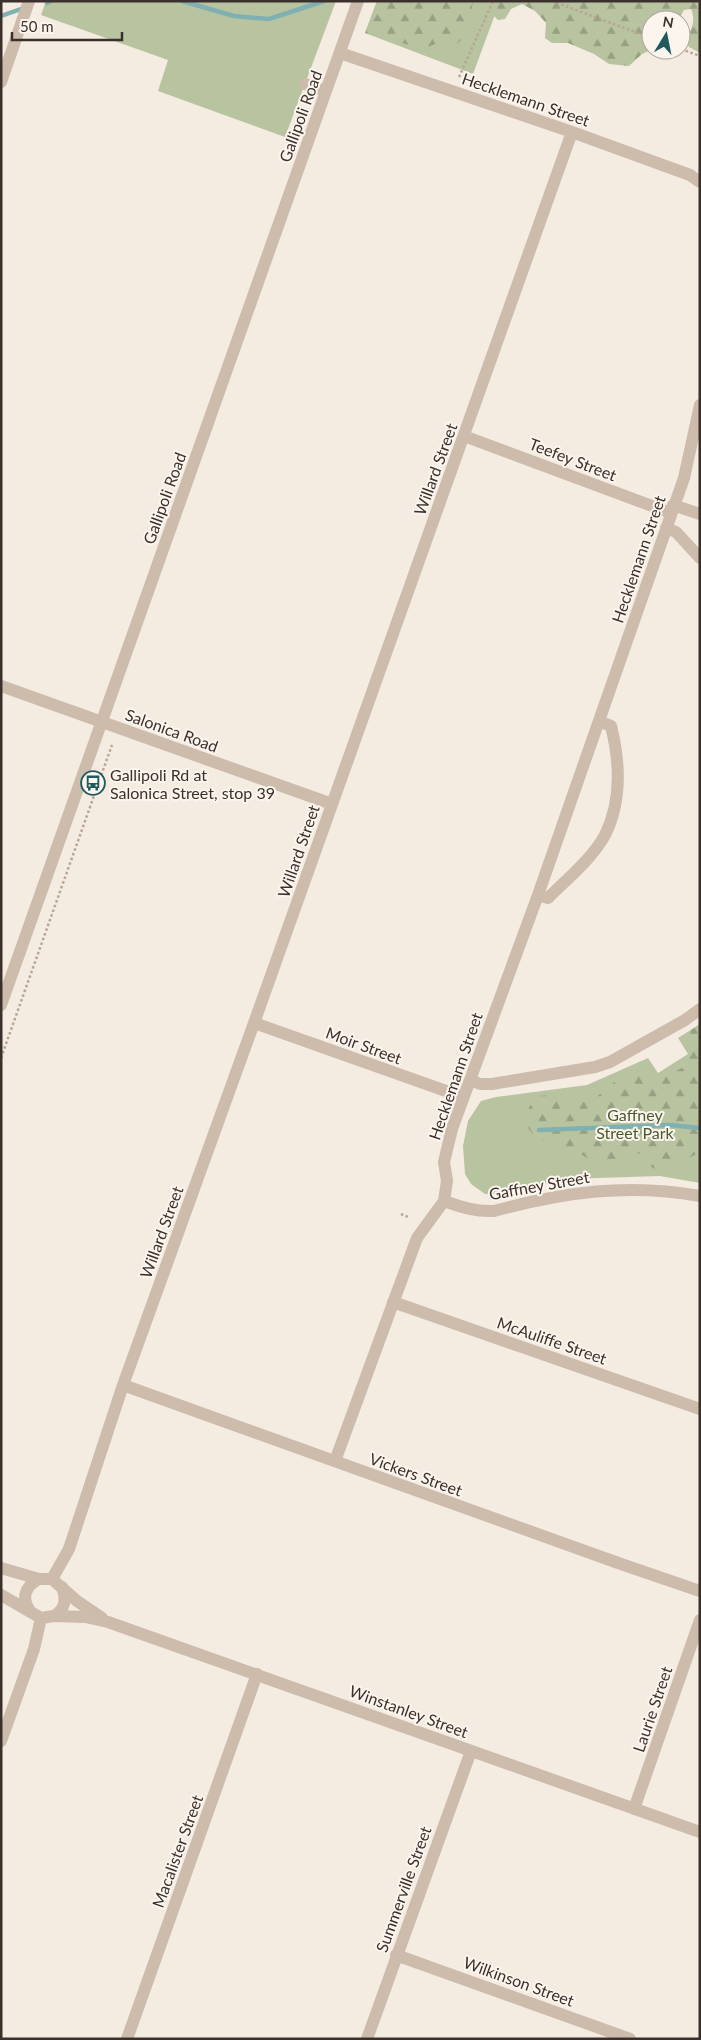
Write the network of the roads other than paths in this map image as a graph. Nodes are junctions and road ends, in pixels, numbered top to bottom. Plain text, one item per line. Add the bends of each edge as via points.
1 (29, 1) edge
2 (358, 1) edge
3 (340, 52) junction
4 (1, 82) edge
5 (305, 84) dead end
6 (326, 91) junction
7 (572, 132) junction
8 (700, 182) edge
9 (700, 405) edge
10 (464, 436) junction
11 (672, 509) junction
12 (700, 514) edge
13 (666, 528) junction
14 (700, 558) edge
15 (1, 686) edge
16 (598, 721) junction
17 (102, 722) junction
18 (332, 804) junction
19 (538, 895) junction
20 (1, 1005) edge
21 (700, 1009) edge
22 (254, 1023) junction
23 (470, 1080) junction
24 (463, 1097) junction
25 (700, 1196) edge
26 (444, 1201) junction
27 (393, 1302) junction
28 (123, 1385) junction
29 (700, 1409) edge
30 (335, 1461) junction
31 (1, 1568) edge
32 (39, 1579) junction
33 (52, 1579) junction
34 (62, 1588) junction
35 (700, 1591) edge
36 (1, 1595) edge
37 (30, 1611) junction
38 (54, 1616) junction
39 (41, 1618) junction
40 (700, 1620) edge
41 (108, 1622) junction
42 (257, 1674) junction
43 (6, 1710) edge
44 (1, 1741) edge
45 (471, 1751) junction
46 (634, 1809) junction
47 (700, 1832) edge
48 (396, 1955) junction
49 (127, 2039) edge
50 (367, 2039) edge
51 (630, 2039) edge

1 - 4 street
2 - 3 street, Gallipoli Road
3 - 6 street, Gallipoli Road
3 - 7 street, Hecklemann Street
5 - 6 street
6 - 17 street, Gallipoli Road
7 - 8 street, Hecklemann Street via 690,175
7 - 10 street, Willard Street
9 - 11 street, Hecklemann Street via 692,448
10 - 11 street, Teefey Street
10 - 18 street, Willard Street
11 - 12 street, Teefey Street
11 - 13 street, Hecklemann Street
13 - 14 street via 676,532
13 - 16 street, Hecklemann Street
15 - 17 street, Salonica Road
16 - 19 street, Hecklemann Street
16 - 19 street via 611,726 615,744 618,780 614,811 604,836 591,855 548,898
17 - 18 street, Salonica Road
17 - 20 street, Gallipoli Road
18 - 22 street, Willard Street
19 - 23 street, Hecklemann Street
21 - 23 street via 595,1068 492,1084
22 - 24 street, Moir Street
22 - 28 street, Willard Street
23 - 24 street, Hecklemann Street
24 - 26 street, Hecklemann Street via 446,1154
25 - 26 street, Gaffney Street via 652,1189 611,1190 558,1196 484,1212
26 - 27 street via 417,1238
27 - 29 street, McAuliffe Street
27 - 30 street
28 - 30 street, Vickers Street
28 - 33 street, Willard Street via 69,1549
30 - 35 street, Vickers Street
31 - 32 street
32 - 33 street
32 - 37 street via 28,1586 26,1592
33 - 34 street, Winstanley Street
34 - 38 street via 65,1594 63,1607
34 - 41 street, Winstanley Street
36 - 37 street
37 - 39 street
38 - 39 street, Winstanley Street
38 - 41 street, Winstanley Street
39 - 43 street via 34,1648
40 - 46 street, Laurie Street
41 - 42 street, Winstanley Street
42 - 45 street, Winstanley Street
42 - 49 street, Macalister Street
43 - 44 street
45 - 46 street, Winstanley Street
45 - 48 street, Summerville Street
46 - 47 street, Winstanley Street
48 - 50 street, Summerville Street
48 - 51 street, Wilkinson Street

